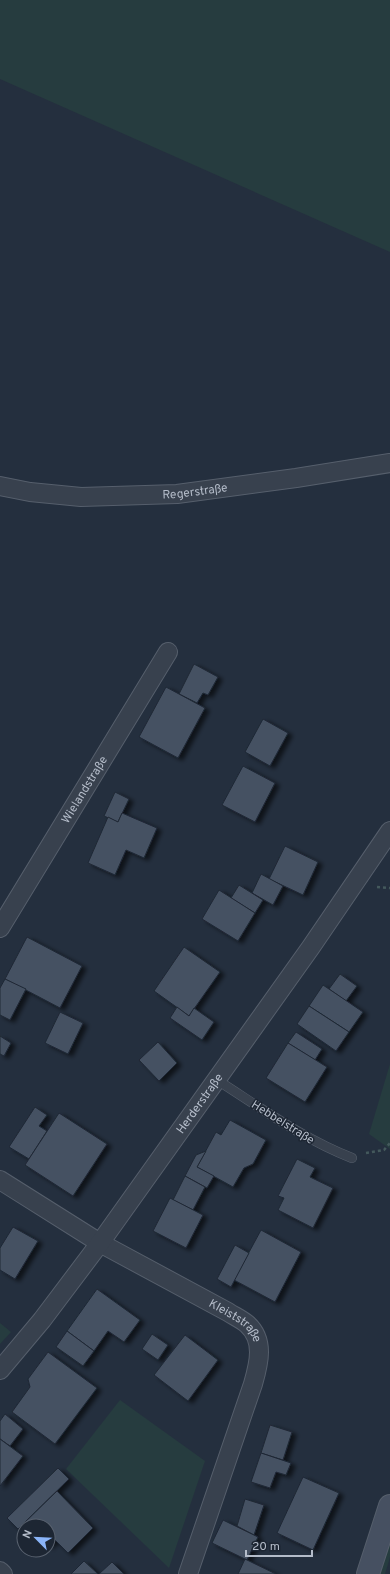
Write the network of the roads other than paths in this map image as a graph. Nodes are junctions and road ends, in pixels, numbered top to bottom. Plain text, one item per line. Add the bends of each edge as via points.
1 (390, 463) edge
2 (0, 486) edge
3 (168, 652) dead end
4 (390, 831) edge
5 (0, 928) edge
6 (217, 1080) junction
7 (352, 1158) road end
8 (0, 1180) edge
9 (100, 1243) junction
10 (0, 1370) edge
11 (390, 1506) edge
12 (0, 1571) edge
13 (3, 1574) edge
14 (188, 1574) edge
15 (368, 1574) edge

1 - 2 street, Regerstraße via 177,494 81,497
3 - 5 street, Wielandstraße
4 - 6 street, Herderstraße
6 - 7 lane, Hebbelstraße via 307,1138
6 - 9 street, Herderstraße
8 - 9 street, Kleiststraße
9 - 10 street, Herderstraße via 42,1320
9 - 14 street, Kleiststraße via 228,1312 246,1324 258,1341 260,1353 253,1384
11 - 15 main road
12 - 13 street

